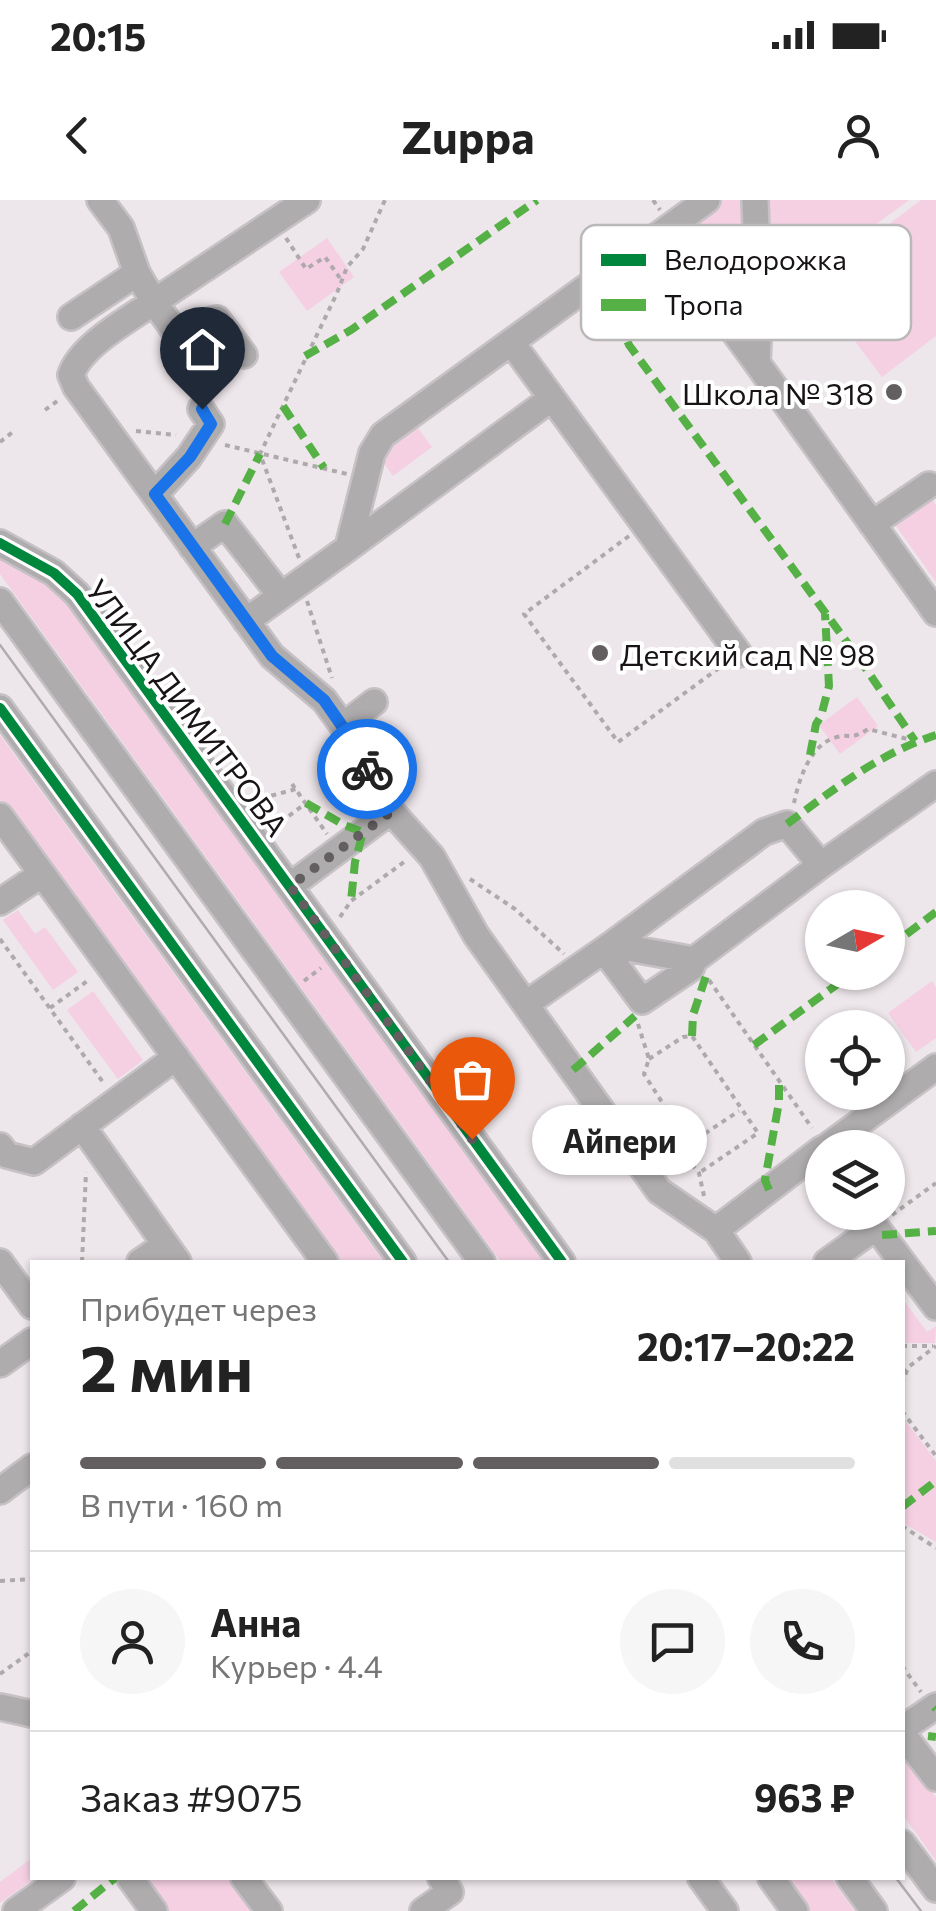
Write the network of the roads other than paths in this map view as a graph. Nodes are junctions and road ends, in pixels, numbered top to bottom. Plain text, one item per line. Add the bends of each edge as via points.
1 (100, 200) edge
2 (306, 200) edge
3 (706, 200) edge
4 (756, 200) edge
5 (673, 225) edge
6 (757, 225) edge
7 (136, 274) junction
8 (581, 291) edge
9 (154, 302) junction
10 (71, 317) dead end
11 (740, 340) edge
12 (758, 340) edge
13 (511, 342) junction
14 (244, 356) dead end
15 (757, 363) junction
16 (552, 398) junction
17 (202, 409) dead end
18 (929, 485) dead end
19 (155, 494) junction
20 (872, 524) junction
21 (0, 543) edge
22 (192, 547) junction
23 (348, 548) junction
24 (293, 594) junction
25 (0, 601) edge
26 (936, 613) edge
27 (246, 621) junction
28 (739, 654) road end
29 (374, 702) dead end
30 (0, 708) edge
31 (342, 726) junction
32 (936, 784) edge
33 (391, 812) junction
34 (0, 816) edge
35 (821, 865) junction
36 (42, 874) junction
37 (290, 886) junction
38 (0, 902) edge
39 (607, 947) junction
40 (694, 960) junction
41 (526, 1004) junction
42 (176, 1057) junction
43 (936, 1067) edge
44 (82, 1126) junction
45 (849, 1130) edge
46 (0, 1146) edge
47 (805, 1162) edge
48 (716, 1230) junction
49 (171, 1254) edge
50 (324, 1260) edge
51 (402, 1260) edge
52 (481, 1260) edge
53 (561, 1260) edge
54 (737, 1260) edge
55 (830, 1260) edge
56 (901, 1260) edge
57 (0, 1262) edge
58 (905, 1265) edge
59 (30, 1303) edge
60 (936, 1307) edge
61 (30, 1342) edge
62 (0, 1364) edge
63 (30, 1468) edge
64 (0, 1491) edge
65 (935, 1706) edge
66 (0, 1707) edge
67 (30, 1714) edge
68 (905, 1729) edge
69 (905, 1735) edge
70 (936, 1778) edge
71 (905, 1847) edge
72 (60, 1880) edge
73 (131, 1880) edge
74 (246, 1880) edge
75 (442, 1880) edge
76 (702, 1880) edge
77 (772, 1880) edge
78 (851, 1880) edge
79 (936, 1889) edge
80 (25, 1908) edge
81 (154, 1911) edge
82 (269, 1911) edge
83 (423, 1911) edge
84 (725, 1911) edge
85 (795, 1911) edge
86 (874, 1911) edge

1 - 7 street via 121,228
2 - 9 street
3 - 5 street
4 - 6 street
7 - 9 street
7 - 10 street
8 - 13 street
9 - 14 street via 178,337 217,319
9 - 19 street via 86,351 71,374
11 - 15 street
12 - 15 street
13 - 16 street
13 - 23 street via 383,435 372,453
15 - 20 street
16 - 23 street
16 - 28 street
17 - 19 street via 211,424
18 - 20 street
19 - 22 street
20 - 26 street
21 - 37 street, УЛИЦА ДИМИТРОВА via 77,594
22 - 24 street via 225,524
22 - 27 street
23 - 24 street
24 - 27 street
25 - 52 street
27 - 31 street
29 - 31 street
30 - 51 street
31 - 33 street
32 - 35 street
33 - 37 street
33 - 41 street via 432,857 476,936
34 - 36 street
35 - 39 street via 787,824 764,832
35 - 40 street
36 - 38 street
36 - 42 street
37 - 53 street, УЛИЦА ДИМИТРОВА
39 - 40 street
39 - 40 street via 648,1004
39 - 41 street
41 - 48 street via 659,1191
42 - 44 street
42 - 50 street
43 - 45 street
44 - 46 street via 34,1162 6,1156
44 - 49 street
47 - 48 street
48 - 54 street
55 - 56 street via 876,1226
57 - 59 street
58 - 60 street
61 - 62 street
63 - 64 street
65 - 68 street
66 - 67 street
69 - 70 street
71 - 79 street
72 - 80 street
73 - 81 street
74 - 82 street
75 - 83 street via 450,1892
76 - 84 street
77 - 85 street
78 - 86 street

